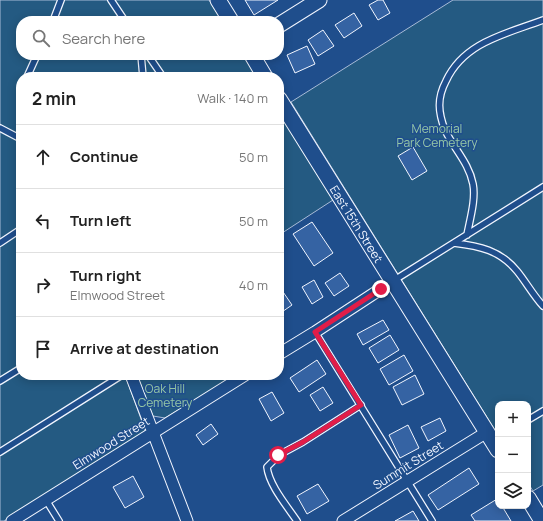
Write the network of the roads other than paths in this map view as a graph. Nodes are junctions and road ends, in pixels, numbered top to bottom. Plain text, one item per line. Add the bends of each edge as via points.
1 (61, 0) edge
2 (110, 0) edge
3 (218, 0) edge
4 (319, 0) edge
5 (55, 16) edge
6 (121, 16) edge
7 (228, 16) edge
8 (543, 20) edge
9 (284, 22) edge
10 (35, 60) edge
11 (141, 60) edge
12 (151, 60) edge
13 (255, 60) edge
14 (29, 72) edge
15 (143, 72) edge
16 (160, 72) edge
17 (263, 72) edge
18 (284, 107) edge
19 (0, 128) edge
20 (16, 136) edge
21 (543, 187) edge
22 (16, 232) edge
23 (467, 235) junction
24 (0, 243) edge
25 (454, 243) junction
26 (393, 281) junction
27 (543, 306) edge
28 (315, 332) junction
29 (284, 351) edge
30 (16, 371) edge
31 (114, 380) edge
32 (133, 380) edge
33 (237, 380) edge
34 (0, 381) edge
35 (361, 405) junction
36 (543, 411) edge
37 (531, 418) edge
38 (152, 432) junction
39 (494, 440) edge
40 (0, 452) edge
41 (408, 481) junction
42 (46, 500) junction
43 (531, 503) edge
44 (12, 521) edge
45 (59, 521) edge
46 (188, 521) edge
47 (297, 521) edge
48 (343, 521) edge
49 (432, 521) edge
50 (542, 521) edge

1 - 5 lane
2 - 6 lane
3 - 7 main road
4 - 9 main road
8 - 23 lane via 473,49 457,63 439,100 446,132 464,160 474,186
10 - 14 lane
11 - 15 lane
12 - 16 lane
13 - 17 main road
18 - 26 main road, East 15th Street
19 - 20 lane
21 - 23 lane
22 - 24 lane
23 - 25 lane
25 - 26 lane
25 - 27 lane via 490,250 504,259 516,270
26 - 28 street
26 - 39 main road, East 15th Street
28 - 29 street
28 - 35 lane
30 - 34 lane
31 - 40 lane
32 - 38 street
33 - 38 street, Elmwood Street
35 - 41 lane
35 - 47 lane via 278,455 267,467 268,475
36 - 37 lane
38 - 42 street, Elmwood Street
38 - 46 street
39 - 41 street, Summit Street
41 - 48 street, Summit Street
41 - 49 lane
42 - 44 street, Elmwood Street
42 - 45 lane
43 - 50 main road

